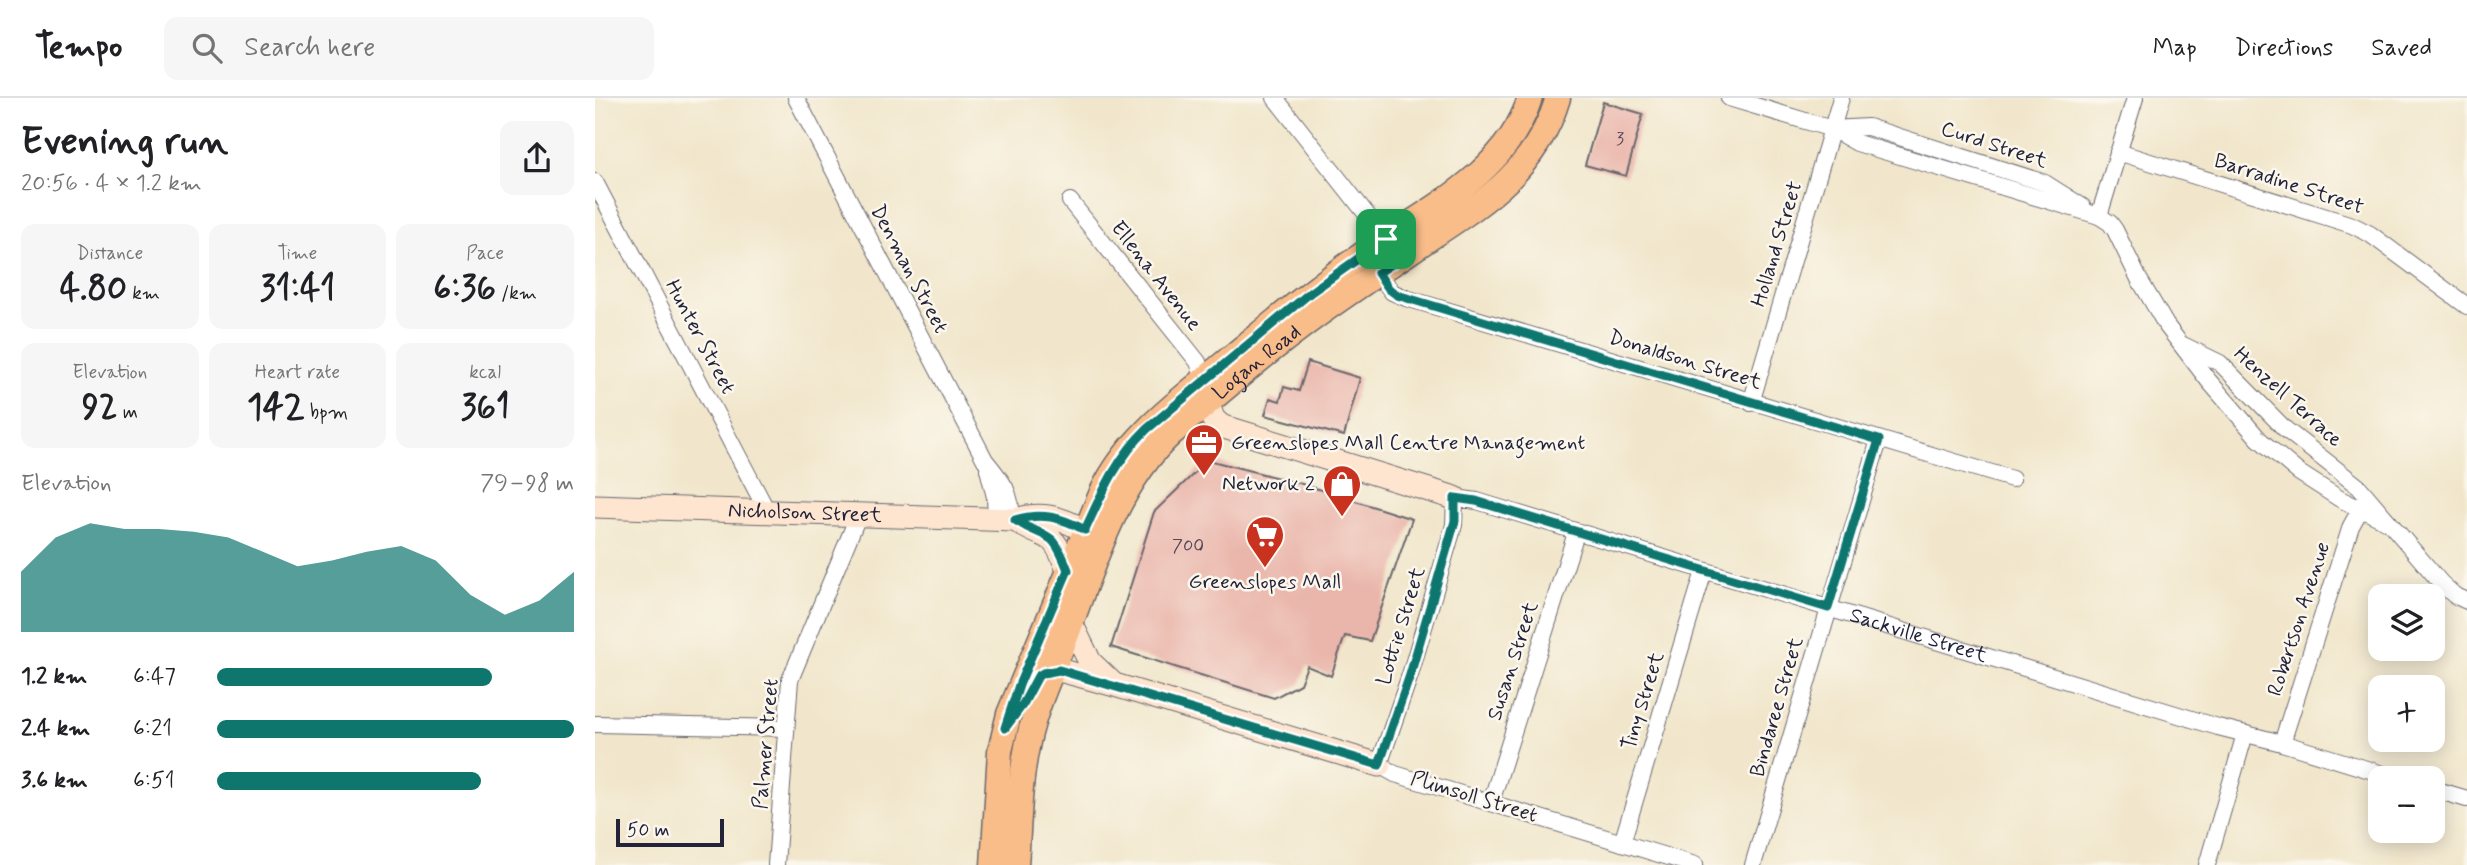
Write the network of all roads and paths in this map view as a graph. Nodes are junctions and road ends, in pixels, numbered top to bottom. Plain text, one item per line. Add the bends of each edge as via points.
1 (796, 98) edge
2 (1275, 98) edge
3 (1530, 98) edge
4 (1558, 98) edge
5 (1729, 98) edge
6 (1841, 98) edge
7 (2135, 98) edge
8 (1832, 129) junction
9 (2118, 152) junction
10 (595, 182) edge
11 (1070, 201) dead end
12 (2097, 216) junction
13 (1393, 249) junction
14 (1371, 263) junction
15 (2467, 306) edge
16 (2201, 361) junction
17 (1206, 392) junction
18 (1752, 402) junction
19 (1879, 440) junction
20 (2012, 479) dead end
21 (1455, 498) junction
22 (2363, 503) junction
23 (595, 506) edge
24 (767, 512) junction
25 (859, 514) junction
26 (1007, 520) junction
27 (1576, 533) junction
28 (1094, 536) junction
29 (1068, 570) junction
30 (1704, 571) junction
31 (2467, 601) edge
32 (1828, 608) junction
33 (1071, 623) junction
34 (1052, 671) junction
35 (1118, 686) junction
36 (595, 723) edge
37 (786, 728) junction
38 (1005, 728) junction
39 (2245, 734) junction
40 (2282, 743) junction
41 (1379, 765) junction
42 (2368, 769) edge
43 (2445, 793) edge
44 (2467, 799) edge
45 (1491, 802) junction
46 (1622, 843) junction
47 (1642, 858) edge
48 (776, 865) edge
49 (993, 865) edge
50 (1016, 865) edge
51 (1695, 865) edge
52 (1753, 865) edge
53 (2207, 865) edge

1 - 26 street, Denman Street via 985,460 1009,493
2 - 13 street
3 - 13 main road, Logan Road via 1513,137 1491,164
4 - 13 main road, Logan Road via 1537,145 1513,176 1479,205
5 - 8 street, Curd Street
6 - 8 street, Holland Street
7 - 9 street
8 - 12 street, Curd Street via 1868,127 2045,183
8 - 18 street, Holland Street
9 - 12 street
9 - 15 street, Barradine Street via 2352,225 2371,234
10 - 24 street, Hunter Street
11 - 17 street, Ellena Avenue via 1198,362
12 - 16 street, Henzell Terrace via 2114,228 2156,310 2180,343
13 - 14 main road, Logan Road
14 - 17 main road, Logan Road via 1314,318
14 - 18 street, Donaldson Street via 1392,292 1406,298
16 - 22 street, Henzell Terrace via 2220,363
16 - 22 street, Henzell Terrace via 2272,452 2298,472
17 - 21 street, Sackville Street via 1213,419 1221,426
17 - 28 main road, Logan Road via 1146,461
18 - 19 street, Donaldson Street
19 - 20 street, Donaldson Street
19 - 32 street, Bindaree Street
21 - 27 street, Sackville Street
21 - 41 street, Lottie Street via 1455,521
22 - 31 street, Henzell Terrace via 2390,523 2446,588
22 - 40 street, Robertson Avenue via 2351,526
23 - 24 street, Nicholson Street
24 - 25 street, Nicholson Street
25 - 26 street, Nicholson Street
25 - 37 street, Palmer Street via 790,680
26 - 28 street, Nicholson Street via 1041,515
26 - 29 street, Nicholson Street via 1055,541
27 - 30 street, Sackville Street
27 - 45 street, Susan Street
28 - 29 main road, Logan Road
28 - 33 main road, Logan Road
29 - 38 main road, Logan Road
30 - 32 street, Sackville Street
30 - 46 street, Tiny Street
32 - 39 street, Sackville Street
32 - 52 street, Bindaree Street
33 - 34 main road, Logan Road
33 - 35 street via 1090,662
34 - 35 street, Plimsoll Street
34 - 38 main road via 1036,678
34 - 50 main road, Logan Road via 1027,744
35 - 41 street, Plimsoll Street
36 - 37 street
37 - 48 street, Palmer Street
38 - 49 main road, Logan Road
39 - 40 street, Sackville Street
39 - 53 street
40 - 42 street, Sackville Street
41 - 45 street, Plimsoll Street via 1395,774
43 - 44 street
45 - 46 street, Plimsoll Street
46 - 47 street, Plimsoll Street
47 - 51 street, Plimsoll Street

